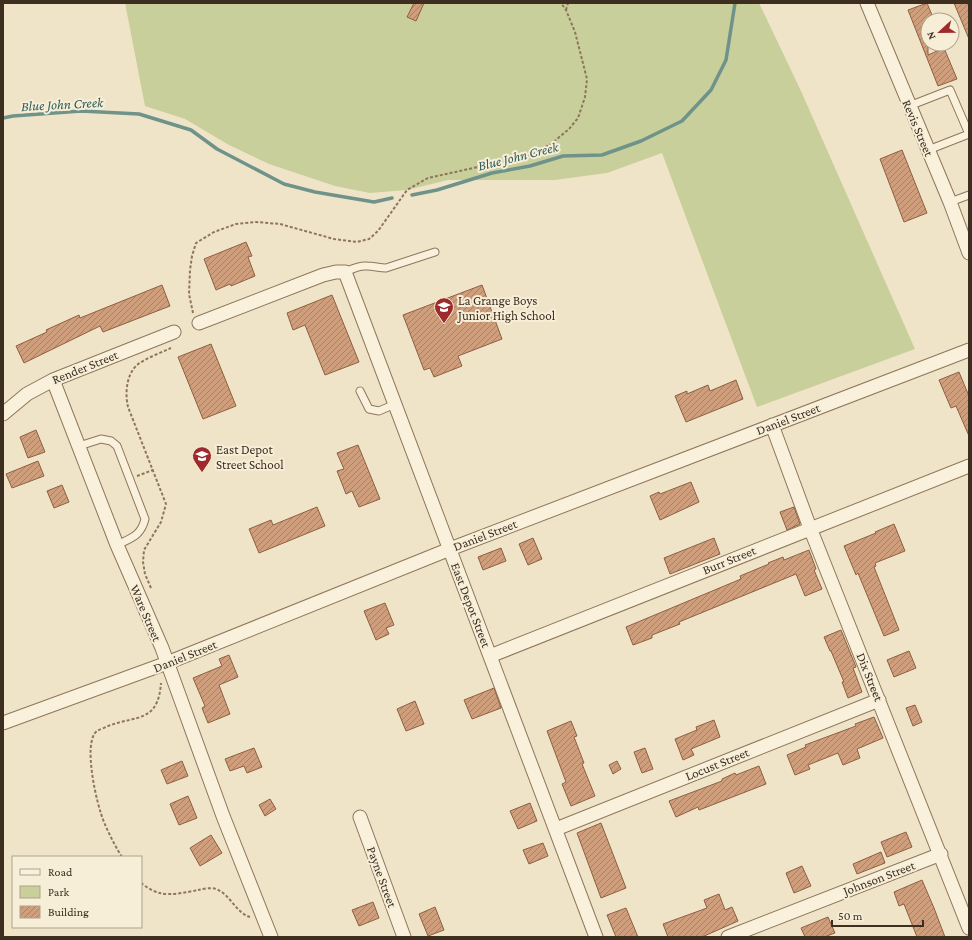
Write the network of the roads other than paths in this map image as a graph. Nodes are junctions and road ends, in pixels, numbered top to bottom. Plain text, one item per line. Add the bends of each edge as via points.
1 (867, 3) edge
2 (909, 106) junction
3 (928, 150) junction
4 (969, 195) edge
5 (950, 202) junction
6 (968, 250) edge
7 (435, 252) dead end
8 (345, 272) junction
9 (199, 323) dead end
10 (174, 332) dead end
11 (969, 350) edge
12 (53, 380) junction
13 (360, 390) dead end
14 (395, 404) junction
15 (3, 414) edge
16 (772, 426) junction
17 (78, 446) junction
18 (969, 466) edge
19 (810, 528) junction
20 (117, 545) junction
21 (450, 549) junction
22 (490, 656) junction
23 (167, 663) junction
24 (879, 700) junction
25 (3, 723) edge
26 (360, 817) dead end
27 (556, 829) junction
28 (941, 854) junction
29 (969, 928) edge
30 (271, 937) edge
31 (404, 937) edge
32 (596, 937) edge
33 (728, 937) edge

1 - 2 street, Revis Street
2 - 3 street, Revis Street
2 - 3 lane via 950,90 969,134
3 - 5 street, Revis Street
4 - 5 lane
5 - 6 street, Revis Street
7 - 8 lane via 386,268 366,266
8 - 9 street via 323,275
8 - 14 street, East Depot Street
10 - 12 street, Render Street
11 - 16 street, Daniel Street
12 - 15 street, Render Street via 27,394
12 - 17 street, Ware Street
13 - 14 lane via 369,409 379,411
14 - 21 street, East Depot Street
16 - 19 street, Dix Street
16 - 21 street, Daniel Street
17 - 20 street, Ware Street
17 - 20 lane via 101,440 111,441 117,446 145,519 143,528 134,537
18 - 19 street, Burr Street
19 - 22 street, Burr Street
19 - 24 street, Dix Street
20 - 23 street, Ware Street
21 - 22 street, East Depot Street
21 - 23 street, Daniel Street
22 - 27 street, East Depot Street
23 - 25 street, Daniel Street
23 - 30 street, Ware Street
24 - 27 street, Locust Street
24 - 28 street, Dix Street
26 - 31 street, Payne Street
27 - 32 street, East Depot Street
28 - 29 street, Dix Street
28 - 33 street, Johnson Street

